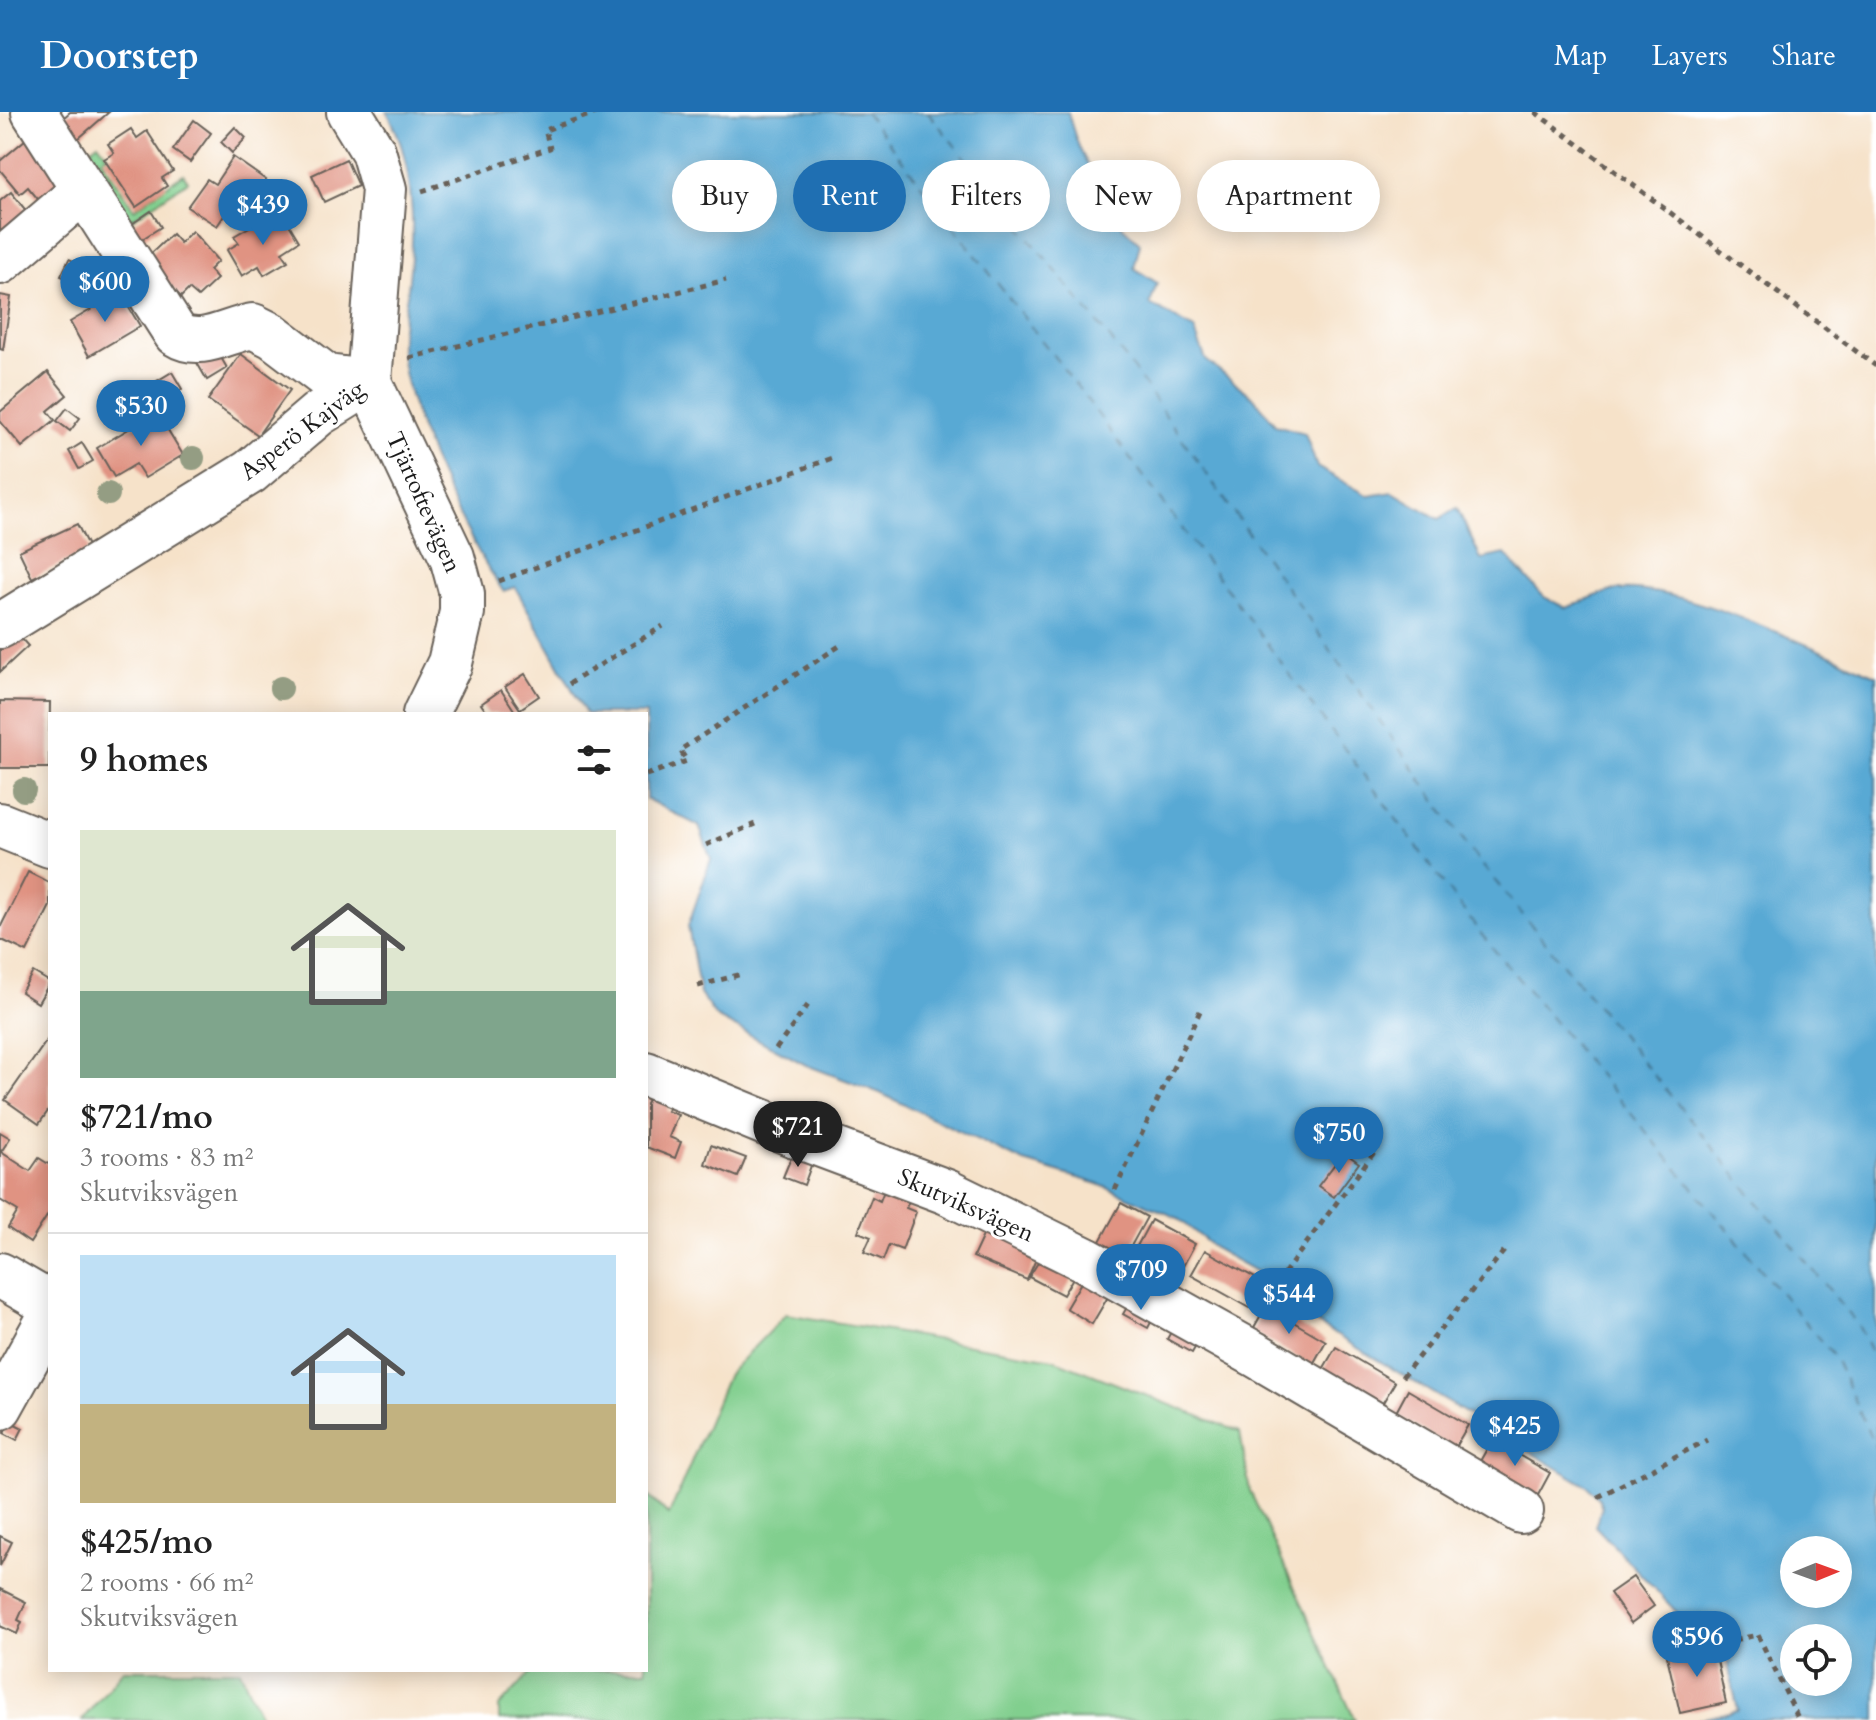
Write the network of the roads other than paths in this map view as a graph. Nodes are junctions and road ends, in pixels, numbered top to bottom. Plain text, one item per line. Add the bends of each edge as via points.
1 (34, 112) edge
2 (349, 112) edge
3 (83, 191) junction
4 (0, 262) edge
5 (386, 371) junction
6 (0, 626) edge
7 (426, 712) edge
8 (0, 825) edge
9 (48, 844) edge
10 (648, 1075) edge
11 (0, 1275) edge
12 (48, 1303) edge
13 (48, 1321) edge
14 (0, 1407) edge
15 (1521, 1511) dead end

1 - 3 street
2 - 5 street, Asperö Kajväg via 373,151 384,189
3 - 4 street
3 - 5 street via 176,334 186,340 207,340 253,326 327,377
5 - 6 street, Asperö Kajväg via 318,414 250,472
5 - 7 street, Tjärtoftevägen via 462,594 450,663
8 - 9 street
10 - 15 street, Skutviksvägen via 947,1192 1086,1260
11 - 12 street
13 - 14 street

